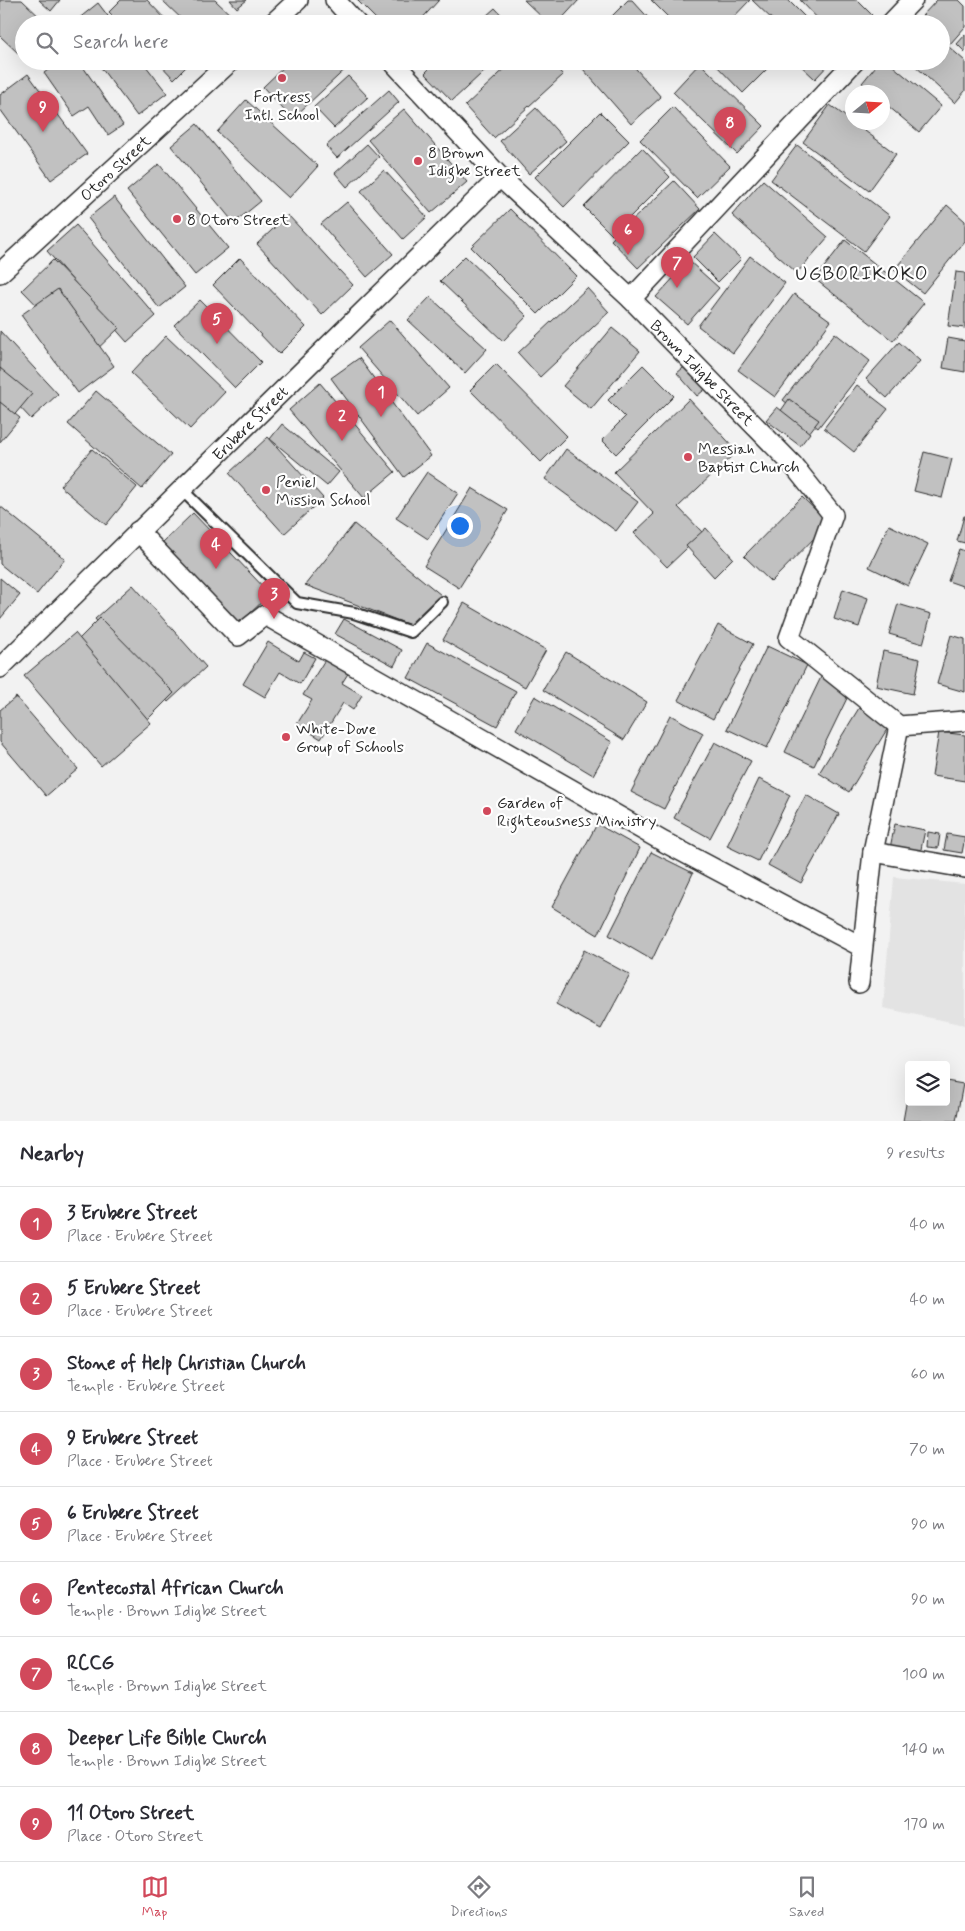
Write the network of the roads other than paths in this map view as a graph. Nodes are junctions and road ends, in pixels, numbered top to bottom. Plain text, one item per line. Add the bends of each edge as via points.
1 (298, 0) edge
2 (335, 0) edge
3 (913, 0) edge
4 (282, 15) edge
5 (349, 15) edge
6 (899, 15) edge
7 (221, 70) edge
8 (400, 70) edge
9 (846, 70) edge
10 (500, 177) junction
11 (0, 273) edge
12 (631, 298) junction
13 (181, 489) junction
14 (138, 531) junction
15 (442, 602) dead end
16 (0, 668) edge
17 (965, 721) edge
18 (899, 726) junction
19 (873, 852) junction
20 (965, 868) edge
21 (862, 947) junction
22 (859, 983) dead end

1 - 4 street
2 - 5 street
3 - 6 street
7 - 11 street, Otoro Street
8 - 10 street, Brown Idigbe Street
9 - 12 street
10 - 12 street, Brown Idigbe Street
10 - 13 street, Erubere Street
12 - 18 street, Brown Idigbe Street via 793,465 833,515 790,638
13 - 14 street, Erubere Street
13 - 15 lane via 297,603 354,613 410,632
14 - 16 street, Erubere Street
14 - 21 street via 238,636 265,615 664,842
17 - 18 street
18 - 19 street
19 - 20 street
19 - 21 street
21 - 22 street

